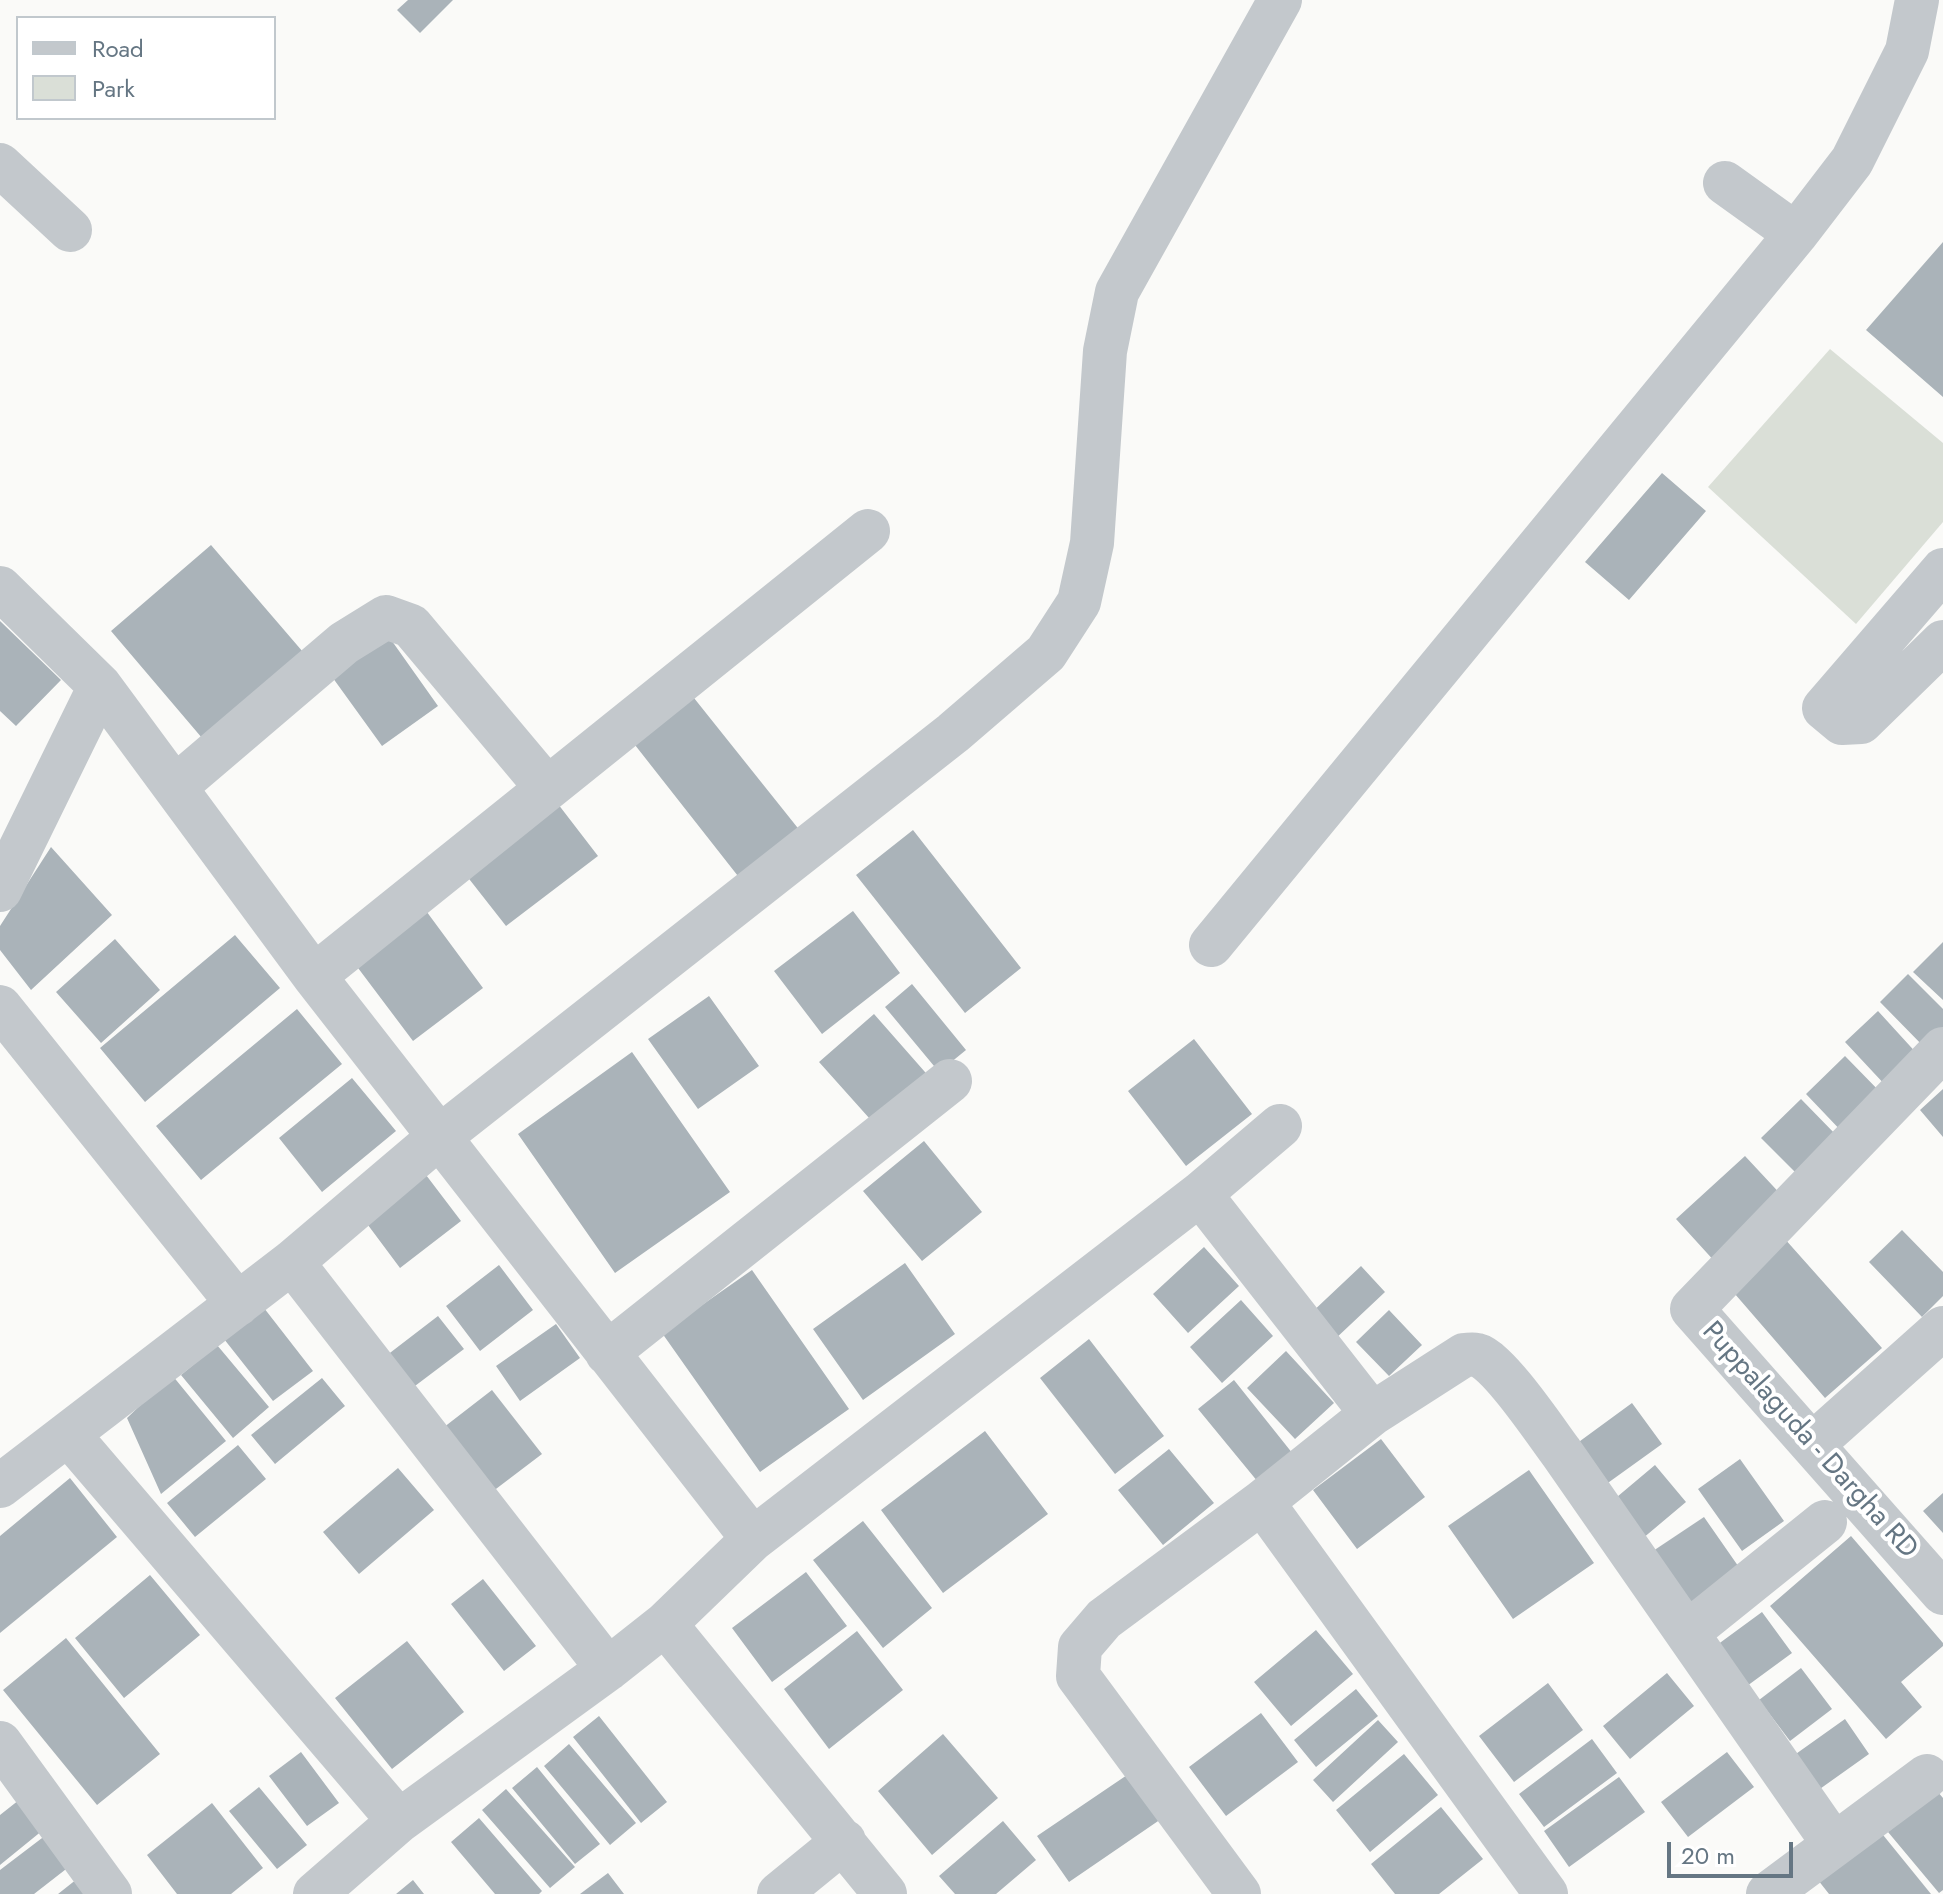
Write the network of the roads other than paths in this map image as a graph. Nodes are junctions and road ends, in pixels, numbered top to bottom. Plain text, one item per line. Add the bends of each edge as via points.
1 (1917, 0) edge
2 (1277, 1) edge
3 (0, 165) edge
4 (1725, 183) dead end
5 (70, 230) dead end
6 (1796, 234) junction
7 (868, 531) dead end
8 (1943, 570) edge
9 (0, 588) edge
10 (1943, 642) edge
11 (100, 686) junction
12 (175, 787) junction
13 (547, 788) junction
14 (0, 890) edge
15 (1211, 945) dead end
16 (314, 976) junction
17 (0, 1007) edge
18 (1943, 1049) edge
19 (950, 1081) dead end
20 (1280, 1126) dead end
21 (438, 1138) junction
22 (1200, 1194) junction
23 (292, 1262) junction
24 (238, 1304) junction
25 (1943, 1328) edge
26 (607, 1353) junction
27 (1372, 1414) junction
28 (68, 1434) junction
29 (1813, 1444) junction
30 (0, 1486) edge
31 (1262, 1502) junction
32 (1825, 1522) dead end
33 (753, 1539) junction
34 (1943, 1593) edge
35 (665, 1624) junction
36 (1687, 1633) junction
37 (608, 1669) junction
38 (0, 1743) edge
39 (1927, 1776) dead end
40 (399, 1821) junction
41 (844, 1841) junction
42 (1833, 1843) junction
43 (110, 1894) edge
44 (315, 1894) edge
45 (779, 1894) edge
46 (885, 1894) edge
47 (1239, 1894) edge
48 (1546, 1894) edge
49 (1768, 1894) edge

1 - 6 street via 1907,51 1852,161
2 - 21 street via 1117,292 1105,351 1092,543 1079,602 1046,653 953,733
3 - 5 street
4 - 6 street
6 - 15 street
7 - 13 street
8 - 10 street via 1824,708 1842,723 1861,722
9 - 11 street
11 - 12 street
11 - 14 street
12 - 13 street via 344,643 386,617 411,626
12 - 16 street
13 - 16 street
16 - 21 street
17 - 24 street
18 - 29 street, Puppalaguda - Dargha RD via 1692,1309
19 - 26 street
20 - 22 street
21 - 23 street
21 - 26 street
22 - 27 street
22 - 33 street
23 - 24 street
23 - 37 street
24 - 28 street
25 - 29 street
26 - 33 street
27 - 31 street
27 - 36 street via 1464,1355 1478,1355 1496,1368 1538,1421
28 - 30 street
28 - 40 street
29 - 34 street, Puppalaguda - Dargha RD
31 - 47 street via 1104,1619 1080,1647 1078,1676
31 - 48 street
32 - 36 street
33 - 35 street
35 - 37 street
35 - 41 street
36 - 42 street
37 - 40 street
38 - 43 street
39 - 42 street
40 - 44 street
41 - 45 street
41 - 46 street
42 - 49 street

